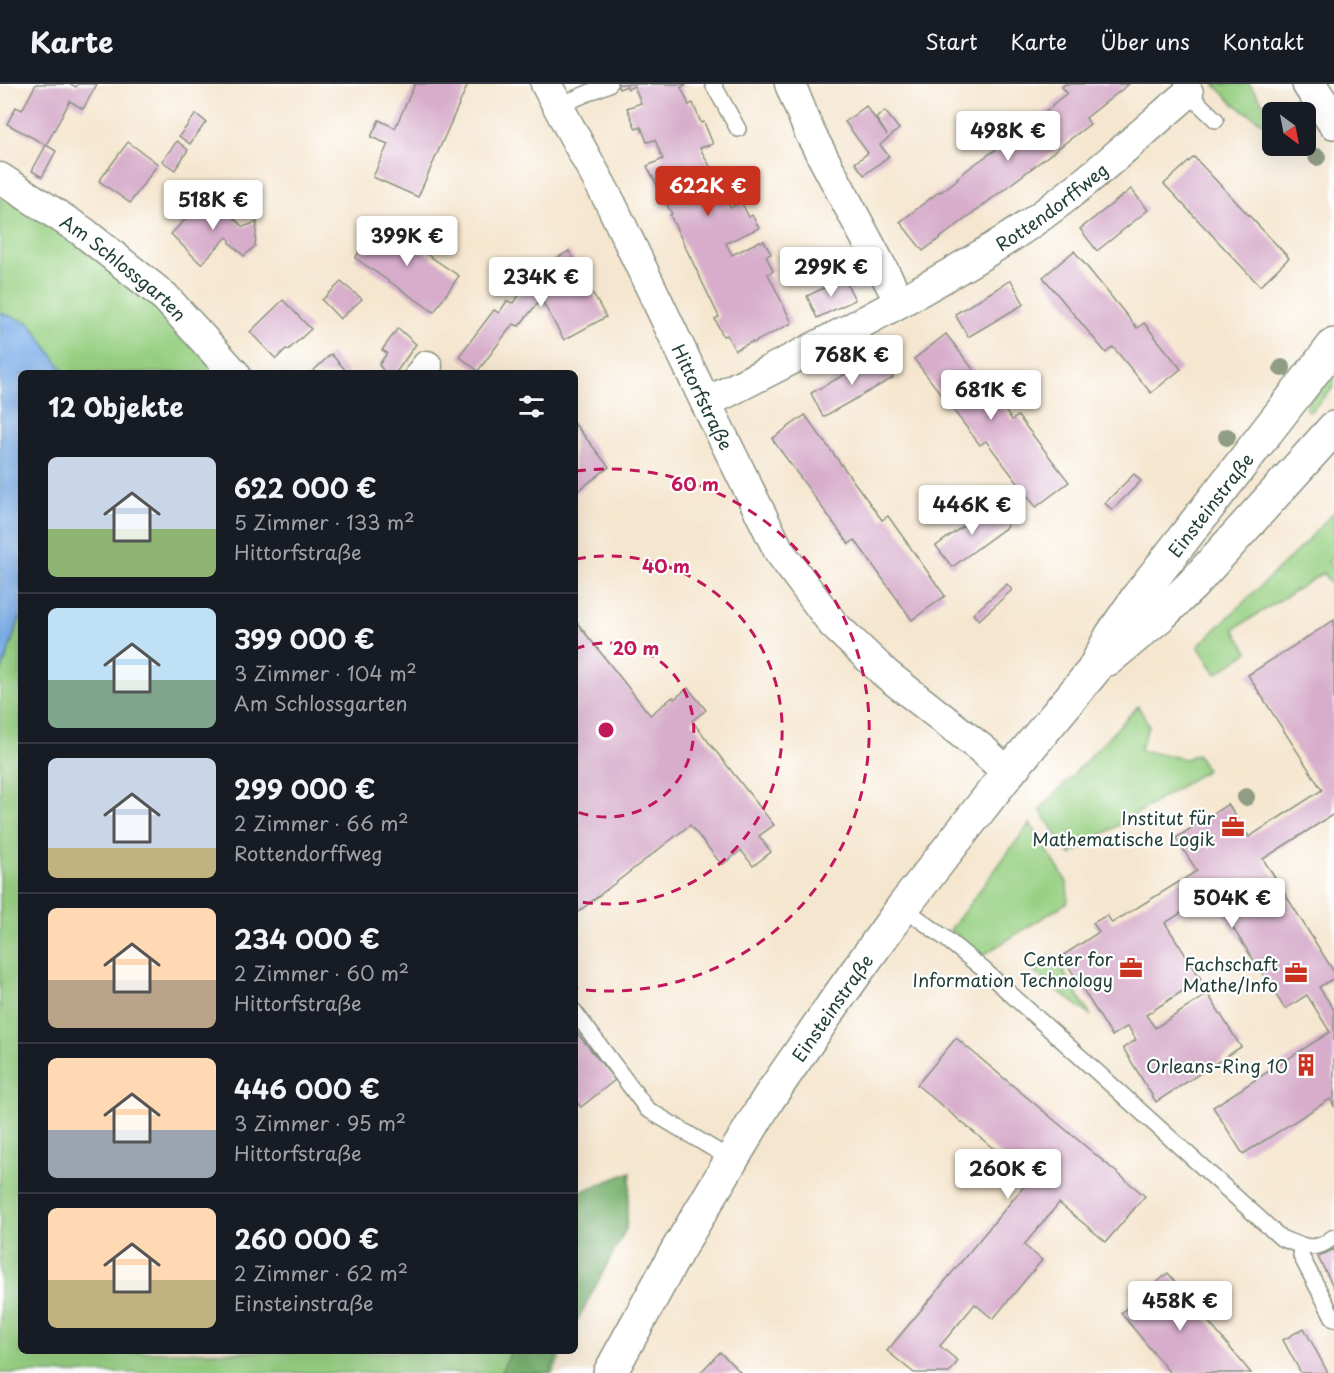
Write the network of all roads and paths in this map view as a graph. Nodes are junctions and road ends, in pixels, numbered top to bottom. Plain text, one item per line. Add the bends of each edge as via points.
1 (609, 84) edge
2 (713, 84) edge
3 (790, 84) edge
4 (1309, 84) edge
5 (1188, 93) joint
6 (552, 95) edge
7 (1216, 120) dead end
8 (1334, 122) edge
9 (738, 129) dead end
10 (0, 178) edge
11 (900, 302) junction
12 (1334, 345) edge
13 (231, 370) edge
14 (706, 403) junction
15 (1334, 428) edge
16 (1334, 441) edge
17 (1293, 472) junction
18 (1093, 671) junction
19 (1008, 773) junction
20 (903, 907) junction
21 (578, 1016) edge
22 (732, 1160) junction
23 (1334, 1237) edge
24 (1302, 1245) junction
25 (1334, 1319) edge
26 (610, 1373) edge

1 - 6 lane
2 - 9 lane
3 - 11 street via 810,133
4 - 8 main road
5 - 7 lane
5 - 11 street, Rottendorffweg via 1079,188 1007,239
6 - 14 street, Hittorfstraße via 611,204
10 - 13 street, Am Schlossgarten via 82,231 165,297
11 - 14 street, Rottendorffweg
12 - 18 main road, Einsteinstraße via 1138,597
14 - 19 street, Hittorfstraße via 779,550 833,624 886,674
15 - 17 main road, Einsteinstraße
16 - 17 main road
17 - 18 main road, Einsteinstraße via 1177,600
18 - 19 main road, Einsteinstraße
19 - 20 main road, Einsteinstraße
20 - 22 main road, Einsteinstraße via 768,1100
20 - 24 lane via 984,970 1281,1238
21 - 22 lane via 647,1109
22 - 26 main road, Einsteinstraße
23 - 24 lane via 1321,1245
24 - 25 lane via 1301,1256

